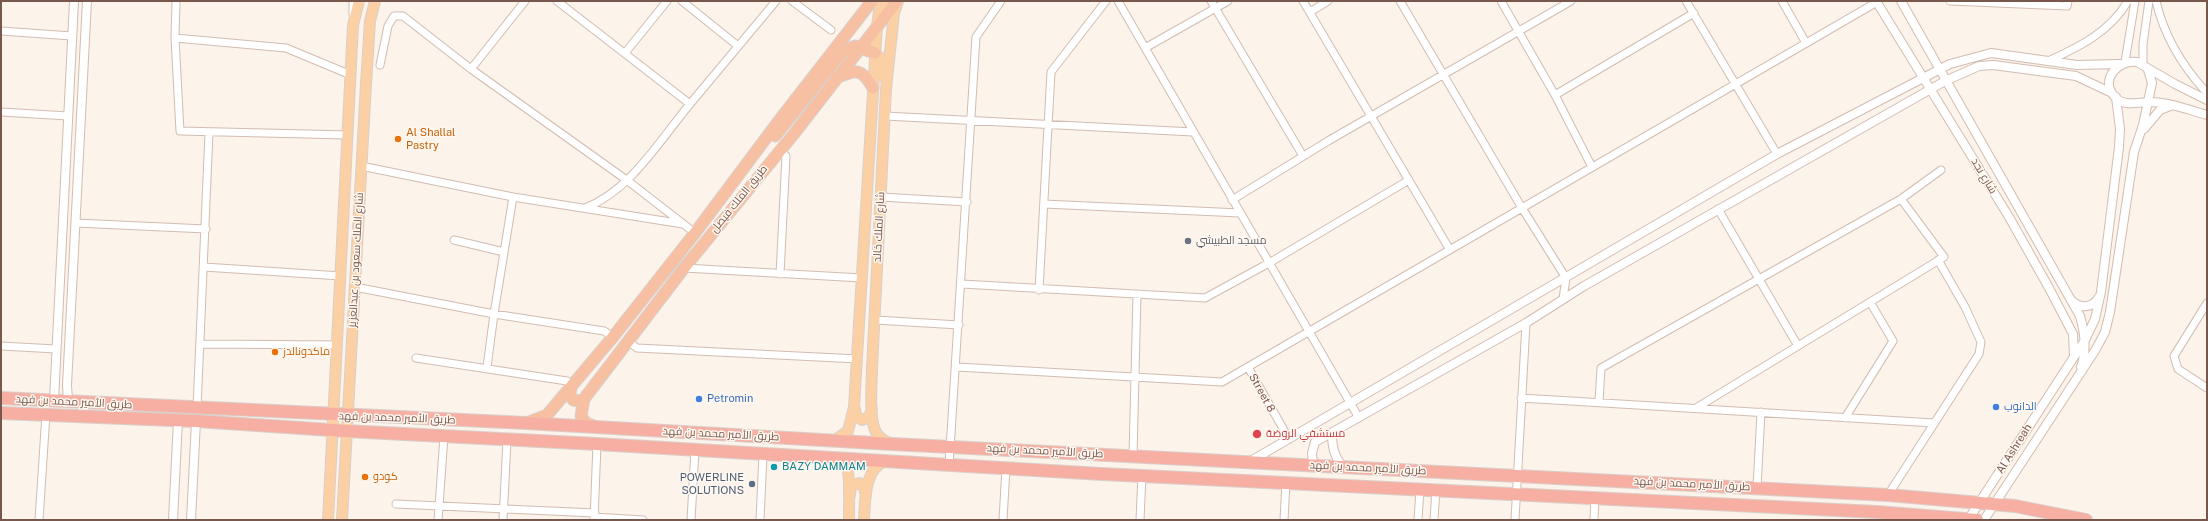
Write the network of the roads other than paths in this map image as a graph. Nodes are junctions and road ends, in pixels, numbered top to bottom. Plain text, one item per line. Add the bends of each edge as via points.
1 (74, 1) edge
2 (87, 1) edge
3 (176, 1) edge
4 (353, 1) edge
5 (359, 1) edge
6 (375, 1) edge
7 (525, 1) edge
8 (557, 1) edge
9 (666, 1) edge
10 (682, 1) edge
11 (776, 1) edge
12 (792, 1) edge
13 (872, 1) edge
14 (884, 1) edge
15 (898, 1) edge
16 (1001, 1) edge
17 (1106, 1) edge
18 (1118, 1) edge
19 (1211, 1) edge
20 (1228, 1) edge
21 (1303, 1) edge
22 (1328, 1) edge
23 (1400, 1) edge
24 (1501, 1) edge
25 (1571, 1) edge
26 (1686, 1) edge
27 (1782, 1) edge
28 (1876, 1) edge
29 (1901, 1) edge
30 (1950, 1) edge
31 (2068, 1) edge
32 (2128, 1) edge
33 (2135, 1) edge
34 (2149, 1) edge
35 (2156, 1) edge
36 (1216, 8) junction
37 (1310, 12) junction
38 (1694, 13) junction
39 (353, 25) junction
40 (877, 26) junction
41 (831, 30) dead end
42 (1, 31) edge
43 (1518, 31) junction
44 (72, 36) junction
45 (175, 38) junction
46 (1806, 43) junction
47 (738, 46) junction
48 (860, 47) junction
49 (1145, 48) junction
50 (625, 53) junction
51 (875, 53) junction
52 (2048, 61) junction
53 (2123, 63) junction
54 (380, 65) dead end
55 (2145, 67) junction
56 (471, 69) junction
57 (1938, 70) junction
58 (351, 75) junction
59 (1443, 75) junction
60 (1924, 77) junction
61 (836, 78) junction
62 (1945, 81) junction
63 (1736, 84) junction
64 (873, 88) junction
65 (1932, 89) junction
66 (2150, 90) junction
67 (2207, 93) edge
68 (1554, 95) junction
69 (2114, 95) junction
70 (2207, 100) edge
71 (2148, 102) junction
72 (2135, 103) junction
73 (690, 104) junction
74 (885, 105) junction
75 (2174, 106) junction
76 (1, 112) edge
77 (2207, 115) edge
78 (68, 116) junction
79 (885, 116) junction
80 (1371, 116) junction
81 (972, 120) junction
82 (1048, 123) junction
83 (1193, 132) junction
84 (209, 133) junction
85 (348, 135) junction
86 (2140, 135) junction
87 (780, 150) junction
88 (1777, 154) junction
89 (1304, 156) junction
90 (361, 166) junction
91 (1592, 167) junction
92 (1941, 170) dead end
93 (1409, 180) junction
94 (628, 181) junction
95 (734, 183) junction
96 (346, 185) junction
97 (514, 197) junction
98 (881, 197) junction
99 (1901, 199) junction
100 (1232, 200) junction
101 (967, 202) junction
102 (1044, 204) junction
103 (1522, 208) junction
104 (583, 209) junction
105 (1718, 209) junction
106 (1240, 213) junction
107 (76, 222) junction
108 (684, 224) junction
109 (206, 229) junction
110 (695, 233) junction
111 (454, 240) dead end
112 (1450, 250) junction
113 (504, 252) junction
114 (1938, 260) junction
115 (1268, 263) junction
116 (204, 266) junction
117 (684, 268) junction
118 (780, 274) junction
119 (341, 276) junction
120 (862, 278) junction
121 (1566, 278) junction
122 (1759, 279) junction
123 (962, 284) junction
124 (355, 287) junction
125 (1040, 290) junction
126 (2101, 292) junction
127 (1137, 294) junction
128 (2069, 298) junction
129 (1563, 299) junction
130 (1870, 302) junction
131 (2207, 303) edge
132 (494, 314) junction
133 (875, 320) junction
134 (1526, 323) junction
135 (959, 325) junction
136 (1309, 333) junction
137 (613, 337) junction
138 (2085, 340) junction
139 (628, 341) junction
140 (200, 344) junction
141 (337, 345) junction
142 (1, 346) edge
143 (1798, 346) junction
144 (56, 349) junction
145 (416, 358) dead end
146 (2073, 358) junction
147 (858, 359) junction
148 (956, 366) junction
149 (487, 367) junction
150 (1248, 367) junction
151 (1135, 377) junction
152 (2077, 378) junction
153 (569, 384) junction
154 (2207, 388) edge
155 (1, 398) edge
156 (1521, 398) junction
157 (584, 399) junction
158 (54, 400) junction
159 (68, 401) junction
160 (1598, 402) junction
161 (1350, 404) junction
162 (854, 407) junction
163 (197, 408) junction
164 (1696, 408) junction
165 (872, 409) junction
166 (1761, 412) junction
167 (1, 413) edge
168 (46, 414) junction
169 (333, 415) junction
170 (347, 416) junction
171 (1359, 418) junction
172 (1845, 418) junction
173 (178, 420) junction
174 (196, 421) junction
175 (526, 423) junction
176 (1934, 423) junction
177 (602, 428) junction
178 (332, 431) junction
179 (346, 431) junction
180 (1332, 433) junction
181 (444, 436) junction
182 (1289, 439) junction
183 (507, 440) junction
184 (834, 441) junction
185 (597, 444) junction
186 (892, 444) junction
187 (951, 446) junction
188 (695, 450) junction
189 (763, 454) junction
190 (1133, 456) junction
191 (835, 458) junction
192 (890, 461) junction
193 (1249, 462) junction
194 (949, 464) junction
195 (1313, 465) junction
196 (1342, 466) junction
197 (1006, 468) junction
198 (1142, 475) junction
199 (1518, 475) junction
200 (1286, 482) junction
201 (1420, 488) junction
202 (1757, 488) junction
203 (1436, 489) junction
204 (1516, 493) junction
205 (1888, 495) junction
206 (1595, 497) junction
207 (850, 498) junction
208 (866, 498) junction
209 (1980, 503) junction
210 (396, 504) dead end
211 (1995, 504) junction
212 (439, 506) junction
213 (503, 509) junction
214 (1874, 516) edge
215 (594, 517) edge
216 (39, 520) edge
217 (173, 520) edge
218 (191, 520) edge
219 (328, 520) edge
220 (342, 520) edge
221 (438, 520) edge
222 (503, 520) edge
223 (643, 520) edge
224 (691, 520) edge
225 (760, 520) edge
226 (848, 520) edge
227 (864, 520) edge
228 (1003, 520) edge
229 (1140, 520) edge
230 (1284, 520) edge
231 (1418, 520) edge
232 (1434, 520) edge
233 (1515, 520) edge
234 (1594, 520) edge
235 (1968, 520) edge
236 (1977, 520) edge
237 (1984, 520) edge
238 (2086, 520) edge

1 - 44 street
2 - 107 street
3 - 45 street
4 - 39 street
5 - 39 main road, شارع الملك سعود بن عبدالعزيز
6 - 90 main road, شارع الملك سعود بن عبدالعزيز via 370,21
7 - 56 street
8 - 50 street
9 - 50 street
10 - 47 street
11 - 47 street
12 - 41 street
13 - 95 highway, طريق الملك فيصل
14 - 40 main road, شارع الملك خالد via 878,11
15 - 40 highway, طريق الملك فيصل
15 - 74 main road, شارع الملك خالد
16 - 81 street via 976,37
17 - 82 street via 1050,72
18 - 49 street
19 - 36 street
20 - 36 street
21 - 37 street
22 - 37 street
23 - 59 street
24 - 43 street
25 - 43 street
26 - 38 street
27 - 46 street
28 - 46 street
28 - 60 street, شارع نجد
29 - 57 street
30 - 31 street via 2067,6
32 - 52 street via 2095,37
33 - 53 street
34 - 55 street via 2143,44
35 - 67 street via 2164,30 2186,69
36 - 49 street
36 - 89 street
37 - 80 street
38 - 63 street
38 - 68 street
39 - 58 main road, شارع الملك سعود بن عبدالعزيز
40 - 48 highway, طريق الملك فيصل
40 - 51 main road, شارع الملك خالد
42 - 44 street
43 - 59 street
43 - 68 street
44 - 78 street
45 - 58 street via 286,48
45 - 84 street via 180,131
46 - 63 street
47 - 73 street
48 - 51 highway
48 - 61 highway, طريق الملك فيصل
48 - 95 highway via 851,47 843,51 787,122
49 - 83 street
50 - 73 street
51 - 64 main road, شارع الملك خالد
51 - 74 main road via 882,58 884,64
52 - 53 street via 2077,65
52 - 57 street via 1991,53 1950,64
53 - 55 street via 2137,62
53 - 69 street via 2111,74
54 - 56 street via 388,26 394,16 403,16
55 - 66 street via 2151,76
55 - 70 street
56 - 94 street
57 - 60 street
57 - 62 street
58 - 85 main road, شارع الملك سعود بن عبدالعزيز
59 - 80 street
59 - 103 street
60 - 65 street, شارع نجد
60 - 88 street
61 - 64 highway via 850,72 859,72
61 - 87 highway, طريق الملك فيصل
62 - 65 street
62 - 69 street via 1979,66 1993,65 2076,76
62 - 128 street
63 - 88 street
63 - 91 street
64 - 120 main road, شارع الملك خالد
65 - 105 street
65 - 146 street, شارع نجد via 2010,217 2069,325 2075,343
66 - 71 street
66 - 72 street via 2142,101
68 - 91 street
69 - 72 street via 2121,102
69 - 126 street via 2120,129 2119,147
71 - 72 street
71 - 75 street
71 - 86 street
73 - 94 street
74 - 79 main road, شارع الملك خالد
75 - 77 street
75 - 86 street via 2156,113
76 - 78 street
78 - 144 street
79 - 81 street
79 - 98 main road, شارع الملك خالد
80 - 89 street
80 - 93 street
81 - 82 street
81 - 101 street
82 - 83 street
82 - 102 street
83 - 100 street
84 - 85 street
84 - 109 street
85 - 96 main road, شارع الملك سعود بن عبدالعزيز
86 - 152 street via 2134,152 2105,332
87 - 117 highway, طريق الملك فيصل
87 - 118 street via 786,156
88 - 121 street
89 - 100 street
90 - 97 street
90 - 124 main road, شارع الملك سعود بن عبدالعزيز
91 - 103 street
92 - 99 street
93 - 112 street
93 - 115 street
94 - 104 street via 605,199
94 - 108 street
95 - 110 highway, طريق الملك فيصل
96 - 119 main road, شارع الملك سعود بن عبدالعزيز
96 - 124 main road via 350,229 347,279 349,285
97 - 104 street
97 - 113 street
98 - 101 street
98 - 133 main road, شارع الملك خالد
99 - 114 street via 1944,257
99 - 122 street
100 - 106 street
101 - 123 street
102 - 106 street
102 - 125 street
103 - 112 street
103 - 121 street
104 - 108 street
105 - 122 street
105 - 129 street
106 - 115 street
107 - 109 street
107 - 159 street
108 - 110 street
109 - 116 street
110 - 137 highway, طريق الملك فيصل
111 - 113 street
112 - 136 street
113 - 132 street
114 - 130 street
114 - 176 street via 1965,307 1981,342 1979,354
115 - 127 street via 1205,298
115 - 136 street
116 - 119 street
116 - 140 street
117 - 118 street
117 - 139 highway, طريق الملك فيصل
118 - 120 street
119 - 141 main road, شارع الملك سعود بن عبدالعزيز
120 - 147 main road, شارع الملك خالد
121 - 129 street
121 - 161 street
122 - 143 street
122 - 160 street via 1601,368
123 - 125 street
123 - 135 street
124 - 132 street
124 - 170 main road, شارع الملك سعود بن عبدالعزيز
125 - 127 street
126 - 128 street via 2098,299 2088,306 2080,306
126 - 138 street via 2095,318
127 - 151 street
128 - 138 street via 2080,316
129 - 134 street
130 - 143 street
130 - 172 street via 1893,341
131 - 154 street via 2174,356 2174,361 2178,369
132 - 137 street via 604,331
132 - 149 street
133 - 135 street
133 - 165 main road, شارع الملك خالد
134 - 156 street
134 - 171 street
135 - 148 street
136 - 150 street
136 - 161 street
137 - 153 highway, طريق الملك فيصل
138 - 146 street, Al Ashreah
138 - 152 street via 2084,355
139 - 147 street via 637,348
139 - 157 highway, طريق الملك فيصل
140 - 141 street
140 - 163 street
141 - 169 main road, شارع الملك سعود بن عبدالعزيز
142 - 144 street
143 - 164 street
144 - 158 street
145 - 149 street
146 - 209 street, Al Ashreah
147 - 162 main road, شارع الملك خالد
148 - 151 street
148 - 187 street
149 - 153 street
150 - 151 street via 1222,382
150 - 182 street, Street 8
151 - 190 street
152 - 211 street
153 - 157 highway via 573,400
153 - 175 highway, طريق الملك فيصل via 547,416
155 - 158 highway, طريق الأمير محمد بن فهد
156 - 160 street
156 - 199 street
157 - 177 highway via 581,412 583,420
158 - 159 highway, طريق الأمير محمد بن فهد
159 - 163 highway, طريق الأمير محمد بن فهد
160 - 164 street
161 - 171 street
161 - 182 street
162 - 165 main road via 856,416 862,420 869,417
162 - 184 main road, شارع الملك خالد via 848,431
163 - 169 highway, طريق الأمير محمد بن فهد
164 - 166 street
165 - 186 main road, شارع الملك خالد via 876,433
166 - 172 street
166 - 202 street
167 - 168 highway, طريق الأمير محمد بن فهد
168 - 173 highway, طريق الأمير محمد بن فهد
168 - 216 street
169 - 170 highway, طريق الأمير محمد بن فهد
169 - 178 main road, شارع الملك سعود بن عبدالعزيز
170 - 175 highway, طريق الأمير محمد بن فهد
170 - 179 main road, شارع الملك سعود بن عبدالعزيز
171 - 180 street
172 - 176 street
173 - 174 highway, طريق الأمير محمد بن فهد
173 - 217 street
174 - 178 highway, طريق الأمير محمد بن فهد
174 - 218 street
175 - 177 highway, طريق الأمير محمد بن فهد
176 - 205 street
177 - 184 highway, طريق الأمير محمد بن فهد
178 - 179 highway, طريق الأمير محمد بن فهد
178 - 219 main road, شارع الملك سعود بن عبدالعزيز
179 - 181 highway, طريق الأمير محمد بن فهد
179 - 220 main road, شارع الملك سعود بن عبدالعزيز
180 - 195 street via 1315,442 1312,453
180 - 196 street via 1332,447
181 - 183 highway, طريق الأمير محمد بن فهد
181 - 212 street
182 - 193 street
183 - 185 highway, طريق الأمير محمد بن فهد
183 - 213 street
184 - 186 highway, طريق الأمير محمد بن فهد
185 - 188 highway, طريق الأمير محمد بن فهد
185 - 215 street
186 - 187 highway, طريق الأمير محمد بن فهد
187 - 190 highway, طريق الأمير محمد بن فهد
187 - 194 street
188 - 189 highway, طريق الأمير محمد بن فهد
188 - 224 street
189 - 191 highway, طريق الأمير محمد بن فهد
189 - 225 street
190 - 193 highway, طريق الأمير محمد بن فهد
191 - 192 highway, طريق الأمير محمد بن فهد
191 - 207 main road via 842,460 847,468
192 - 194 highway, طريق الأمير محمد بن فهد
192 - 208 main road via 882,462 875,467
193 - 195 highway, طريق الأمير محمد بن فهد
194 - 197 highway, طريق الأمير محمد بن فهد
195 - 196 highway, طريق الأمير محمد بن فهد
196 - 199 highway, طريق الأمير محمد بن فهد
197 - 198 highway, طريق الأمير محمد بن فهد
197 - 228 street
198 - 200 highway, طريق الأمير محمد بن فهد
198 - 229 street
199 - 202 highway, طريق الأمير محمد بن فهد
199 - 204 street
200 - 201 highway, طريق الأمير محمد بن فهد
200 - 230 street
201 - 203 highway, طريق الأمير محمد بن فهد
201 - 231 street
202 - 205 highway, طريق الأمير محمد بن فهد
203 - 204 highway, طريق الأمير محمد بن فهد
203 - 232 street
204 - 206 highway, طريق الأمير محمد بن فهد
204 - 233 street
205 - 209 highway, طريق الأمير محمد بن فهد
206 - 214 highway, طريق الأمير محمد بن فهد
206 - 234 street
207 - 208 main road via 850,489 856,483 864,487
207 - 226 main road
208 - 227 main road
209 - 211 highway, طريق الأمير محمد بن فهد
209 - 235 street, Al Ashreah
210 - 212 street
211 - 237 street
211 - 238 highway, طريق الأمير محمد بن فهد
212 - 213 street
212 - 221 street
213 - 215 street
213 - 222 street
214 - 235 highway, طريق الأمير محمد بن فهد
215 - 223 street
235 - 236 highway, طريق الأمير محمد بن فهد

